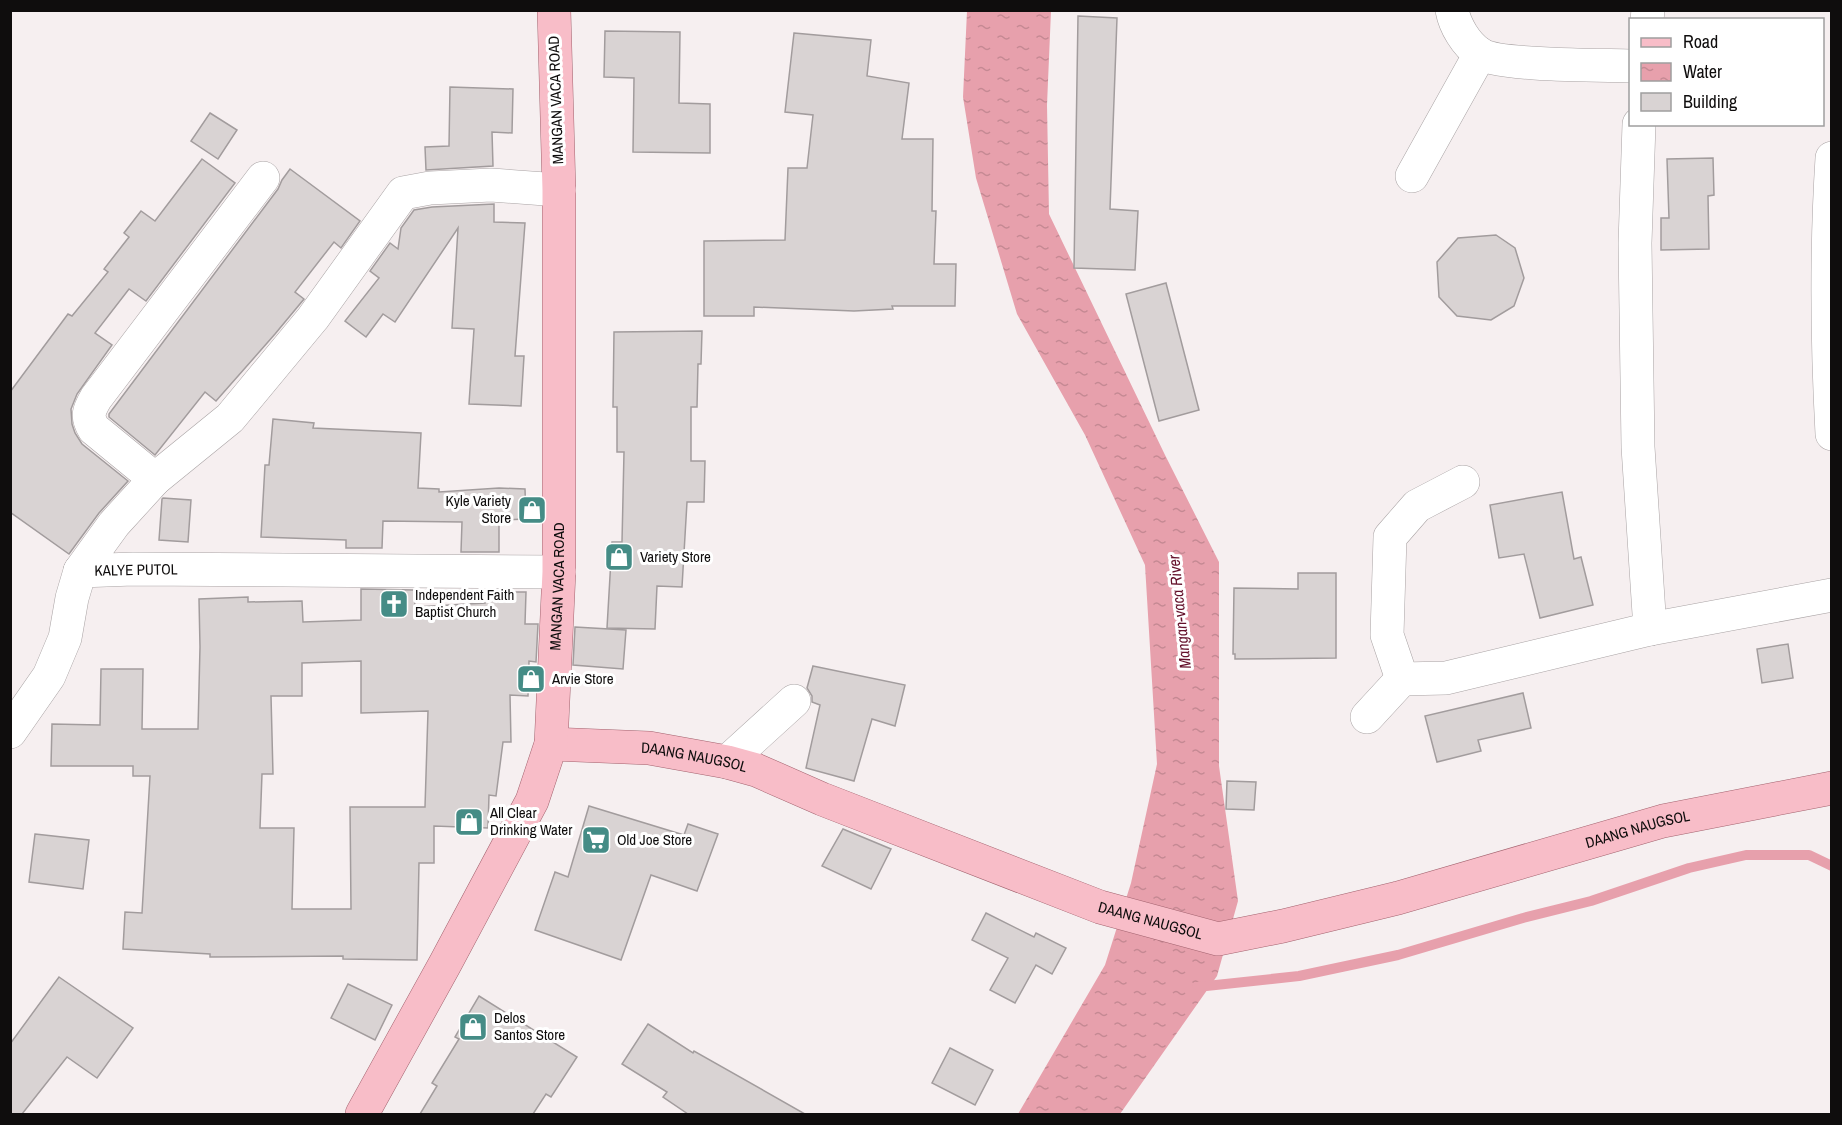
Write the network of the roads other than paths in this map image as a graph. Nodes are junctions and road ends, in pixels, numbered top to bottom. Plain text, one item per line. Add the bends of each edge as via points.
1 (554, 10) edge
2 (1452, 10) edge
3 (1480, 54) junction
4 (1629, 66) edge
5 (1639, 126) edge
6 (1832, 158) edge
7 (1412, 176) dead end
8 (263, 178) dead end
9 (559, 190) junction
10 (1832, 434) edge
11 (155, 479) junction
12 (1463, 482) dead end
13 (80, 571) junction
14 (559, 572) junction
15 (1832, 594) edge
16 (1650, 629) junction
17 (1402, 680) junction
18 (794, 701) dead end
19 (1367, 717) dead end
20 (10, 732) edge
21 (551, 744) junction
22 (727, 762) junction
23 (1832, 788) edge
24 (362, 1114) edge

1 - 9 main road, MANGAN VACA ROAD
2 - 3 street via 1465,40
3 - 4 street via 1501,61
3 - 7 street
5 - 16 street via 1635,243 1638,447
6 - 10 street via 1828,359
8 - 11 street via 91,408 89,420 94,429
9 - 11 street, KALYE PUTOL via 491,185 403,192 313,318 230,418
9 - 14 main road, MANGAN VACA ROAD
11 - 13 street, KALYE PUTOL
12 - 17 street via 1417,506 1389,537 1387,635
13 - 14 street, KALYE PUTOL
13 - 20 street via 65,638 49,676
14 - 21 main road, MANGAN VACA ROAD
15 - 16 street
16 - 17 street via 1446,678
17 - 19 street
18 - 22 street
21 - 22 main road, DAANG NAUGSOL via 649,748
21 - 24 main road, MANGAN VACA ROAD via 532,801
22 - 23 main road, DAANG NAUGSOL via 756,770 1100,907 1218,939 1398,898 1663,821

